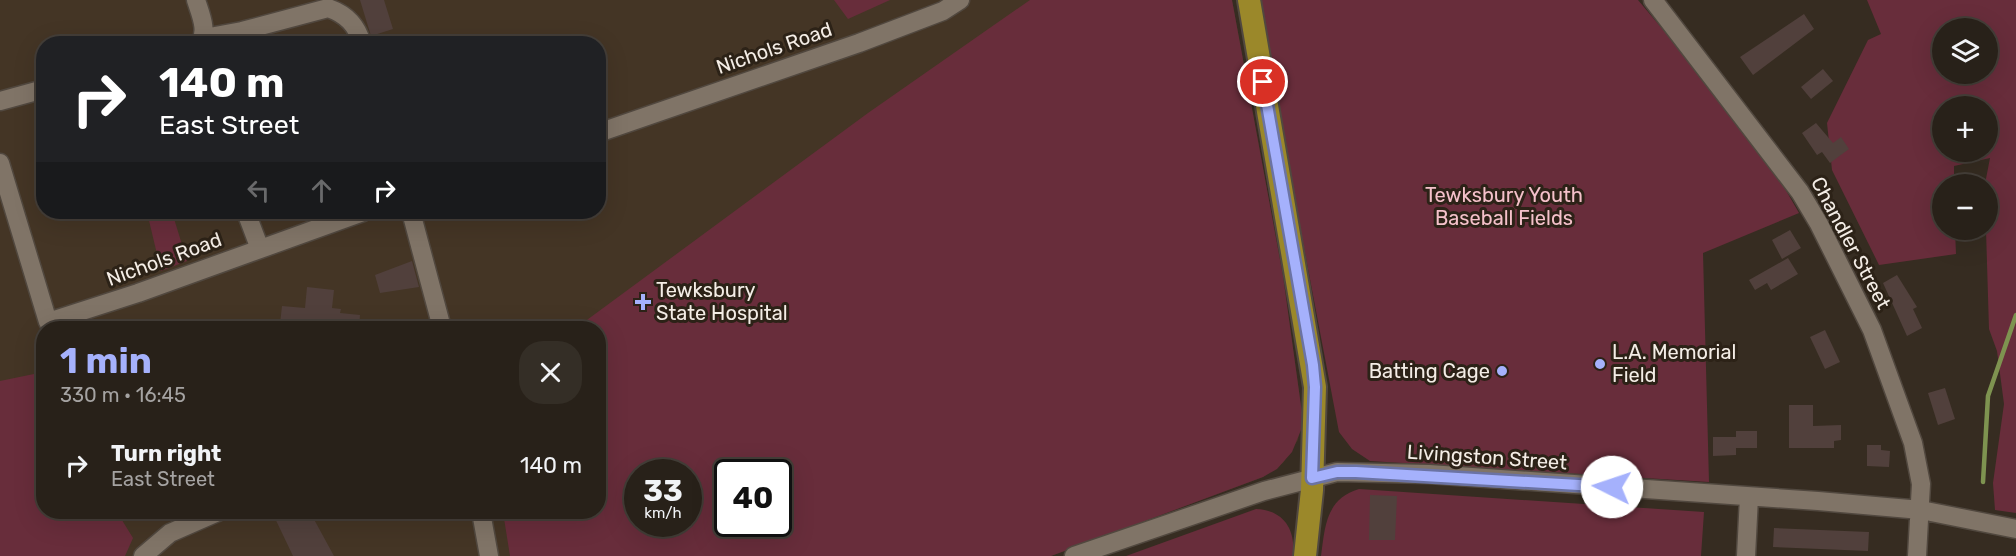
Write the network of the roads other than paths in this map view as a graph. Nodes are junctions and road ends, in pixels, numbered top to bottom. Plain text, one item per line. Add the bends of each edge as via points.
1 (196, 0) edge
2 (960, 0) edge
3 (1248, 0) edge
4 (1653, 0) edge
5 (201, 36) edge
6 (222, 36) edge
7 (360, 36) edge
8 (36, 91) edge
9 (0, 101) edge
10 (606, 130) edge
11 (0, 163) edge
12 (249, 219) edge
13 (344, 219) edge
14 (413, 219) edge
15 (260, 249) junction
16 (48, 321) edge
17 (51, 321) edge
18 (440, 321) edge
19 (1312, 478) junction
20 (1749, 497) junction
21 (1921, 510) junction
22 (202, 519) edge
23 (482, 519) edge
24 (2016, 529) edge
25 (143, 556) edge
26 (489, 556) edge
27 (1074, 556) edge
28 (1305, 556) edge
29 (1746, 556) edge
30 (1917, 556) edge

1 - 5 street via 203,23
2 - 10 street, Nichols Road via 943,11 876,37
3 - 19 main road via 1313,365
4 - 21 street, Chandler Street via 1782,167 1819,224 1872,330 1899,402 1920,471
6 - 7 street via 328,8 348,18
8 - 9 street
11 - 16 street, Nichols Road
12 - 15 street
13 - 15 street, Nichols Road
14 - 18 street
15 - 17 street, Nichols Road
19 - 20 street, Livingston Street via 1337,472 1430,474
19 - 27 street, Livingston Street
19 - 28 main road
20 - 21 street, Livingston Street
20 - 29 street
21 - 24 street, Livingston Street
21 - 30 street, Chandler Street
22 - 25 street via 170,533
23 - 26 street

